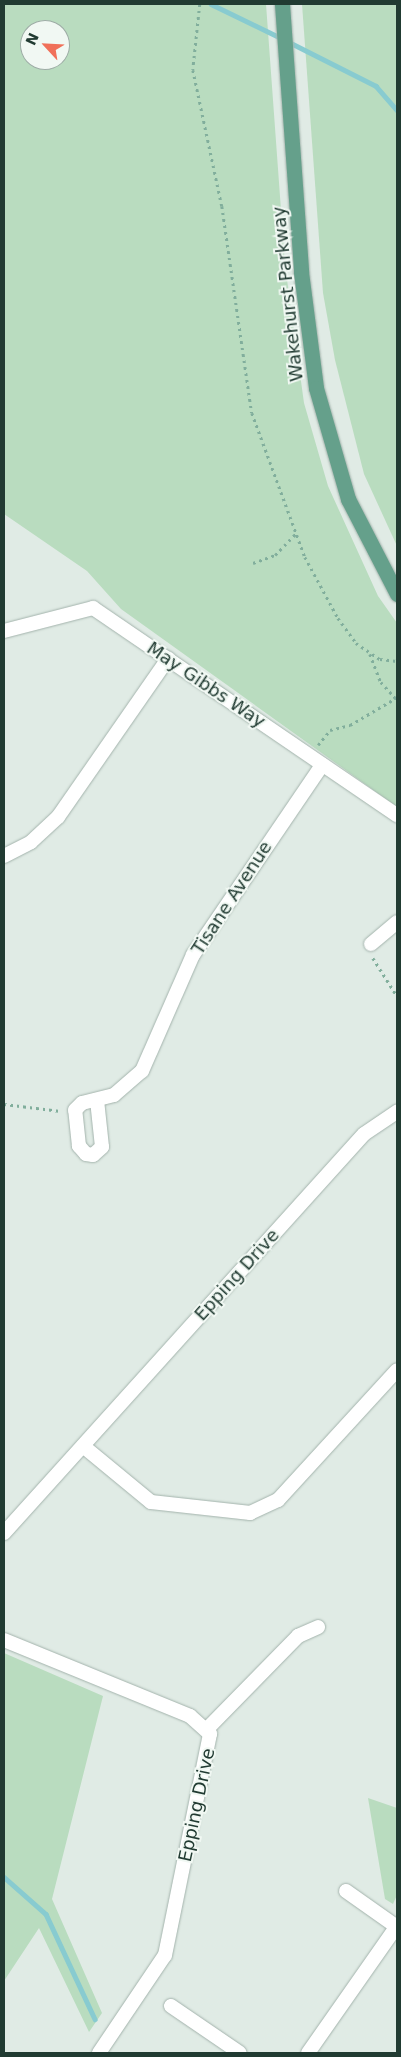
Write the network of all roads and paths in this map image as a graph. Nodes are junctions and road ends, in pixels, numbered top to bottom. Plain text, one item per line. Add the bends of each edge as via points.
1 (200, 4) edge
2 (282, 4) edge
3 (296, 533) junction
4 (253, 563) dead end
5 (397, 594) edge
6 (4, 631) edge
7 (369, 652) junction
8 (168, 659) junction
9 (397, 661) edge
10 (397, 699) edge
11 (316, 761) junction
12 (397, 815) edge
13 (4, 856) edge
14 (397, 922) edge
15 (371, 944) joint
16 (397, 996) edge
17 (97, 1100) junction
18 (4, 1104) edge
19 (397, 1112) edge
20 (74, 1115) junction
21 (397, 1370) edge
22 (83, 1446) junction
23 (4, 1533) edge
24 (318, 1627) dead end
25 (4, 1640) edge
26 (208, 1728) junction
27 (346, 1891) dead end
28 (397, 1926) edge
29 (171, 2006) dead end
30 (98, 2053) edge
31 (240, 2053) edge
32 (308, 2053) edge

1 - 3 path via 193,70 222,206 252,413
2 - 5 main road, Wakehurst Parkway via 301,272 316,388 348,500
3 - 4 path via 275,555
3 - 7 path via 338,618 356,643
6 - 8 street, May Gibbs Way via 93,608
7 - 9 path
7 - 10 path via 381,682
8 - 11 street, May Gibbs Way
8 - 13 street via 58,817 31,842
10 - 11 path via 350,725 330,730
11 - 12 street, May Gibbs Way
11 - 17 street, Tisane Avenue via 193,955 142,1071 128,1086
14 - 15 street
15 - 16 path via 374,964
17 - 20 street, Tisane Avenue via 78,1105
17 - 20 street via 103,1141 99,1152 82,1152
18 - 20 path
19 - 22 street, Epping Drive via 364,1134
21 - 22 street via 278,1500 250,1514 151,1502
22 - 23 street, Epping Drive
24 - 26 street via 298,1636
25 - 26 street, Epping Drive via 190,1716
26 - 30 street, Epping Drive via 210,1743 165,1955
27 - 28 street
28 - 32 street
29 - 31 street

